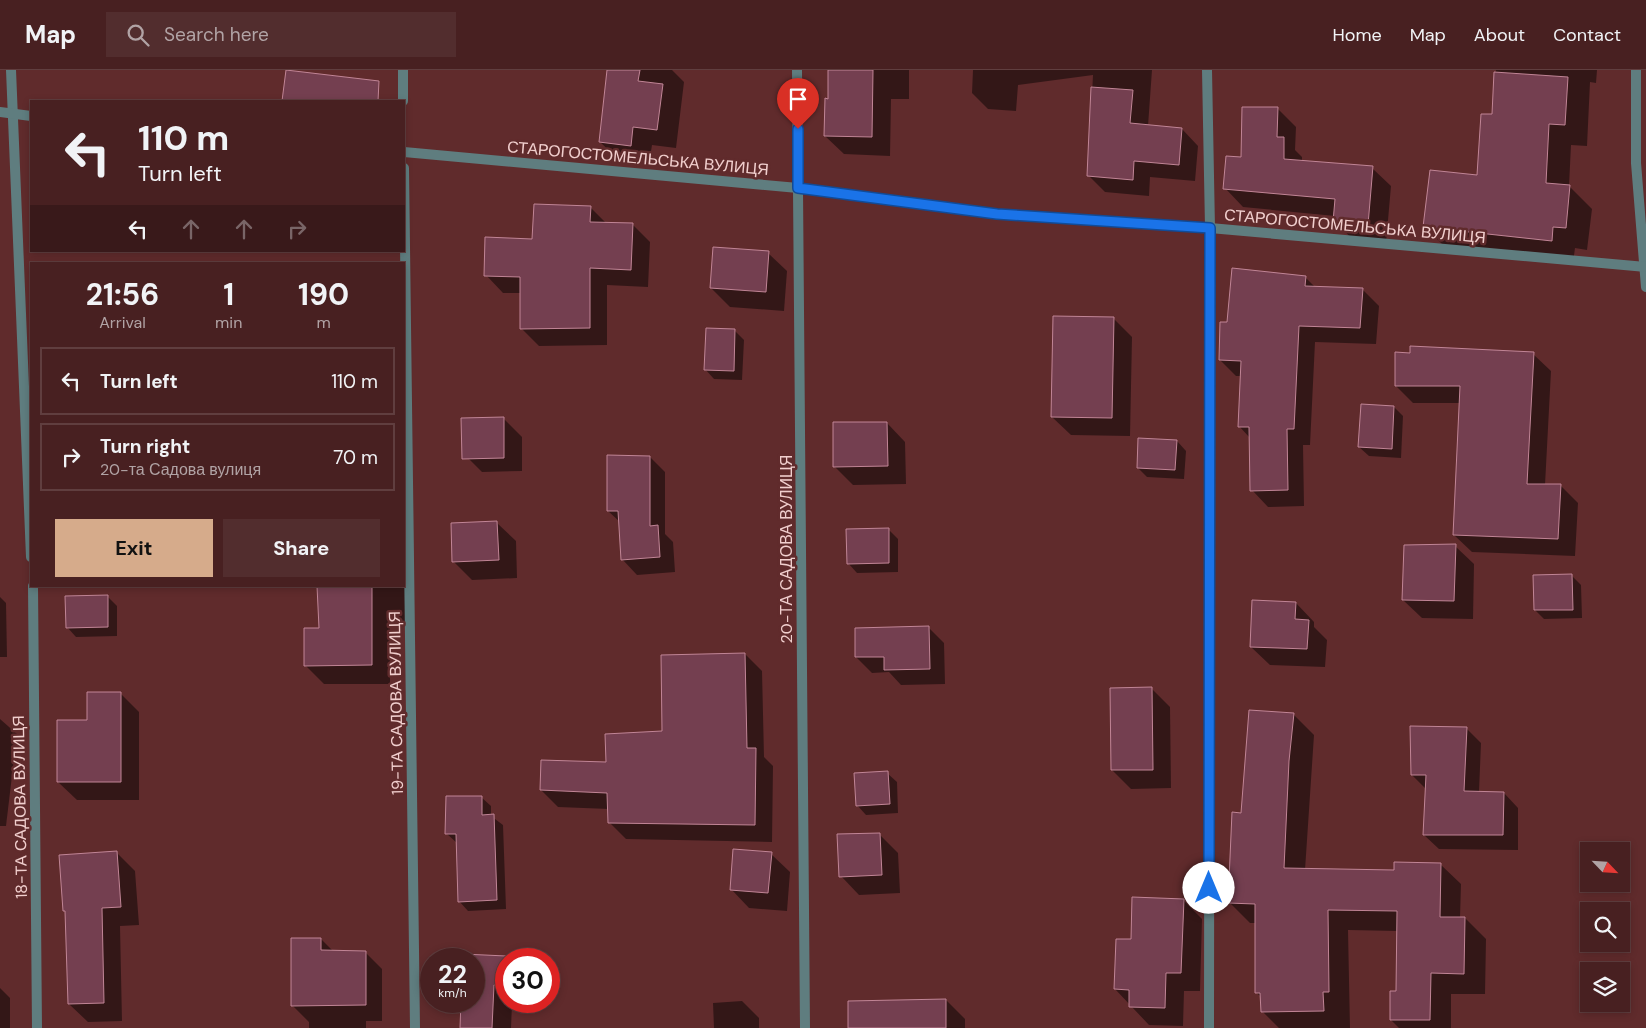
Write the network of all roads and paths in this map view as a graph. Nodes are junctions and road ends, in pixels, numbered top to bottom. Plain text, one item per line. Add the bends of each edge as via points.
1 (11, 70) edge
2 (403, 70) edge
3 (797, 70) edge
4 (1207, 70) edge
5 (1636, 70) edge
6 (403, 100) edge
7 (0, 112) edge
8 (12, 114) junction
9 (30, 116) edge
10 (405, 152) edge
11 (798, 188) junction
12 (1210, 228) junction
13 (405, 246) edge
14 (1646, 267) edge
15 (1646, 287) edge
16 (30, 534) edge
17 (32, 587) edge
18 (37, 1028) edge
19 (415, 1028) edge
20 (805, 1028) edge
21 (1209, 1028) edge

1 - 8 street
2 - 6 street
3 - 11 street, 20-ТА САДОВА ВУЛИЦЯ
4 - 12 street
5 - 14 street via 1636,163
7 - 8 street
8 - 9 street
8 - 16 street
10 - 11 street, СТАРОГОСТОМЕЛЬСЬКА ВУЛИЦЯ
11 - 12 street, СТАРОГОСТОМЕЛЬСЬКА ВУЛИЦЯ via 997,214
11 - 20 street, 20-ТА САДОВА ВУЛИЦЯ
12 - 14 street, СТАРОГОСТОМЕЛЬСЬКА ВУЛИЦЯ
12 - 21 street
13 - 19 street, 19-ТА САДОВА ВУЛИЦЯ
14 - 15 street
17 - 18 street, 18-ТА САДОВА ВУЛИЦЯ

